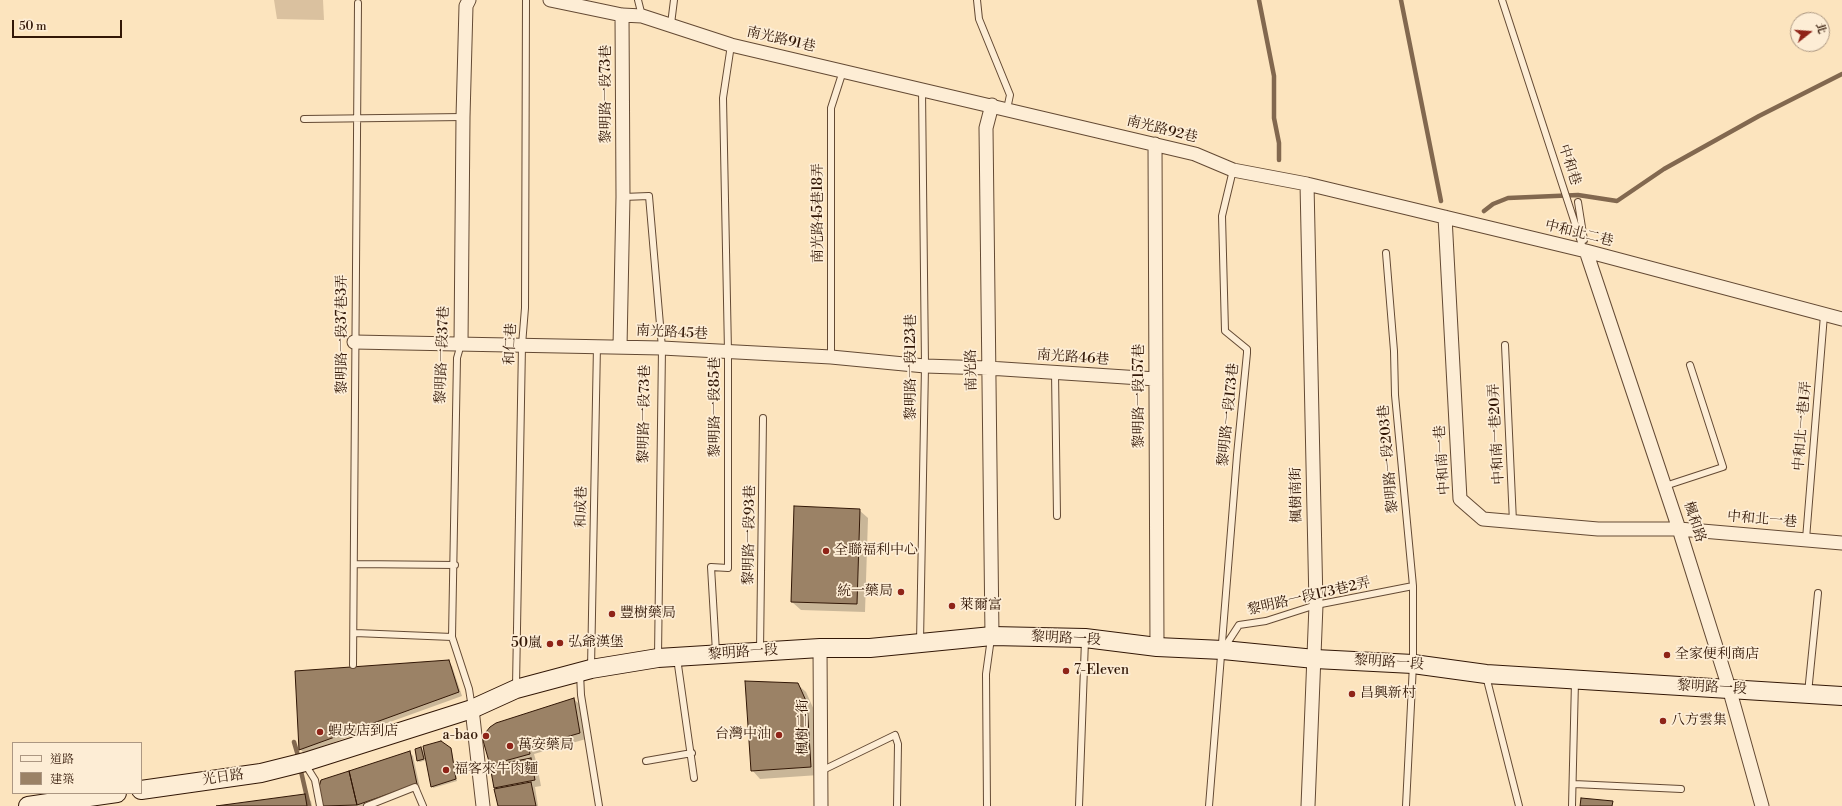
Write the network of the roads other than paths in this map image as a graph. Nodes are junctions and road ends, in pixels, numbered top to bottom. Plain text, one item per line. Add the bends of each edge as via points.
1 (469, 0) edge
2 (526, 0) edge
3 (550, 0) edge
4 (638, 0) edge
5 (674, 0) edge
6 (977, 0) edge
7 (1502, 0) edge
8 (358, 3) dead end
9 (622, 15) junction
10 (642, 16) junction
11 (671, 24) junction
12 (731, 45) junction
13 (843, 71) junction
14 (922, 90) junction
15 (992, 105) junction
16 (1008, 108) junction
17 (463, 117) junction
18 (357, 118) junction
19 (304, 119) dead end
20 (1155, 144) junction
21 (1233, 170) junction
22 (1307, 184) junction
23 (623, 197) junction
24 (1578, 202) dead end
25 (1445, 217) junction
26 (1584, 249) junction
27 (1386, 253) dead end
28 (1824, 315) junction
29 (1842, 319) edge
30 (354, 342) junction
31 (461, 343) junction
32 (522, 345) junction
33 (597, 345) junction
34 (1505, 345) dead end
35 (620, 347) junction
36 (662, 348) junction
37 (728, 352) junction
38 (831, 357) junction
39 (925, 366) junction
40 (1690, 366) dead end
41 (988, 368) junction
42 (1054, 372) junction
43 (1156, 379) junction
44 (763, 418) dead end
45 (1665, 486) junction
46 (1057, 516) dead end
47 (1513, 522) junction
48 (1679, 529) junction
49 (1806, 539) junction
50 (1842, 543) edge
51 (354, 564) junction
52 (455, 565) junction
53 (1413, 586) junction
54 (1818, 593) dead end
55 (1316, 605) junction
56 (355, 633) junction
57 (992, 636) junction
58 (452, 637) junction
59 (1085, 638) junction
60 (920, 644) junction
61 (1157, 647) junction
62 (820, 648) junction
63 (1223, 650) junction
64 (760, 652) junction
65 (716, 656) junction
66 (658, 658) junction
67 (677, 658) junction
68 (1314, 659) junction
69 (1413, 664) junction
70 (353, 665) dead end
71 (585, 670) junction
72 (1486, 674) junction
73 (1575, 681) junction
74 (1729, 688) junction
75 (516, 689) junction
76 (1807, 694) junction
77 (1842, 696) edge
78 (472, 708) junction
79 (692, 753) junction
80 (304, 760) junction
81 (646, 761) dead end
82 (820, 772) junction
83 (694, 778) dead end
84 (1574, 784) junction
85 (1681, 789) dead end
86 (142, 790) edge
87 (115, 798) edge
88 (28, 806) edge
89 (320, 806) edge
90 (367, 806) edge
91 (423, 806) edge
92 (483, 806) edge
93 (599, 806) edge
94 (821, 806) edge
95 (897, 806) edge
96 (987, 806) edge
97 (1079, 806) edge
98 (1209, 806) edge
99 (1308, 806) edge
100 (1406, 806) edge
101 (1519, 806) edge
102 (1572, 806) edge
103 (1762, 806) edge

1 - 17 street, 黎明路一段37巷 via 466,6
2 - 32 lane, 和仁巷 via 525,308
3 - 9 street, 南光路91巷
4 - 10 lane
5 - 11 lane
6 - 16 lane via 979,19 1010,95
7 - 26 lane, 中和巷
8 - 18 lane, 黎明路一段37巷3弄
9 - 10 street, 南光路91巷
9 - 23 street, 黎明路一段73巷
10 - 11 street, 南光路91巷
11 - 12 street, 南光路91巷
12 - 13 street, 南光路91巷
12 - 37 lane, 黎明路一段85巷 via 723,98
13 - 14 street, 南光路91巷
13 - 38 lane, 南光路45巷18弄 via 830,108
14 - 15 street, 南光路91巷
14 - 39 lane, 黎明路一段123巷
15 - 16 street, 南光路91巷
15 - 41 street, 南光路 via 986,128
16 - 20 street, 南光路92巷
17 - 18 lane
17 - 31 street, 黎明路一段37巷
18 - 19 lane
18 - 30 lane, 黎明路一段37巷3弄
20 - 21 street, 南光路92巷 via 1195,154
20 - 43 street, 黎明路一段157巷
21 - 22 street, 南光路92巷
21 - 63 lane, 黎明路一段173巷 via 1222,216 1225,331 1247,349 1248,353 1237,455
22 - 25 street, 中和北二巷
22 - 55 street, 楓樹南街
23 - 35 street, 黎明路一段73巷
23 - 36 lane, 黎明路一段73巷 via 649,196
24 - 26 lane, 中和巷
25 - 26 street, 中和北二巷
25 - 47 street, 中和南一巷 via 1460,499 1483,519
26 - 28 street, 中和北二巷
26 - 45 street, 楓和路
27 - 53 lane, 黎明路一段203巷 via 1395,395
28 - 29 street, 中和北二巷
28 - 49 lane, 中和北一巷1弄
30 - 31 street, 南光路45巷
30 - 51 lane, 黎明路一段37巷3弄
31 - 32 street, 南光路45巷
31 - 52 lane, 黎明路一段37巷 via 457,358
32 - 33 street, 南光路45巷
32 - 75 lane, 和仁巷
33 - 35 street, 南光路45巷
33 - 71 lane, 和成巷
34 - 47 lane, 中和南一巷20弄
35 - 36 street, 南光路45巷
36 - 37 street, 南光路45巷
36 - 66 lane, 黎明路一段73巷
37 - 38 street, 南光路45巷
37 - 65 lane, 黎明路一段85巷 via 728,568 711,567
38 - 39 street, 南光路45巷
39 - 41 street, 南光路45巷
39 - 60 lane, 黎明路一段123巷
40 - 45 lane via 1724,467
41 - 42 street, 南光路46巷
41 - 57 street, 南光路
42 - 43 street, 南光路46巷
42 - 46 lane
43 - 61 street, 黎明路一段157巷
44 - 64 lane, 黎明路一段93巷
45 - 48 street, 楓和路
47 - 48 street, 中和南一巷 via 1598,529
48 - 49 street, 中和北一巷
48 - 74 street, 楓和路
49 - 50 street, 中和北一巷
51 - 52 lane
51 - 56 lane, 黎明路一段37巷3弄
52 - 58 lane, 黎明路一段37巷
53 - 55 lane, 黎明路一段173巷2弄
53 - 69 lane, 黎明路一段203巷
54 - 76 lane
55 - 63 lane, 黎明路一段173巷2弄 via 1266,621 1239,625
55 - 68 street, 楓樹南街
56 - 58 lane
56 - 70 lane, 黎明路一段37巷3弄
57 - 59 main road, 黎明路一段
57 - 60 main road, 黎明路一段
57 - 96 lane via 986,674
58 - 78 lane, 黎明路一段37巷 via 469,689
59 - 61 main road, 黎明路一段
59 - 97 lane
60 - 62 main road, 黎明路一段
61 - 63 main road, 黎明路一段
62 - 64 main road, 黎明路一段
62 - 82 street, 楓樹二街
63 - 68 main road, 黎明路一段
63 - 98 lane
64 - 65 main road, 黎明路一段
65 - 67 main road, 黎明路一段
66 - 67 main road, 黎明路一段
66 - 71 main road, 黎明路一段
67 - 79 lane
68 - 69 main road, 黎明路一段
68 - 99 street, 楓樹南街
69 - 72 main road, 黎明路一段
69 - 100 lane, 黎明路一段203巷
71 - 75 main road, 黎明路一段
71 - 93 lane, 和成巷 via 581,695
72 - 73 main road, 黎明路一段
72 - 101 lane
73 - 74 main road, 黎明路一段
73 - 84 lane
74 - 76 main road, 黎明路一段
74 - 103 street, 楓和路
75 - 78 main road, 黎明路一段
76 - 77 main road, 黎明路一段
78 - 80 main road, 黎明路一段
78 - 92 street
79 - 81 lane
79 - 83 lane
80 - 86 main road, 光日路 via 262,773
80 - 89 lane via 315,780
82 - 94 street, 楓樹二街
82 - 95 lane via 895,736 898,744
84 - 85 lane
84 - 102 lane
87 - 88 main road
90 - 91 lane via 414,787

